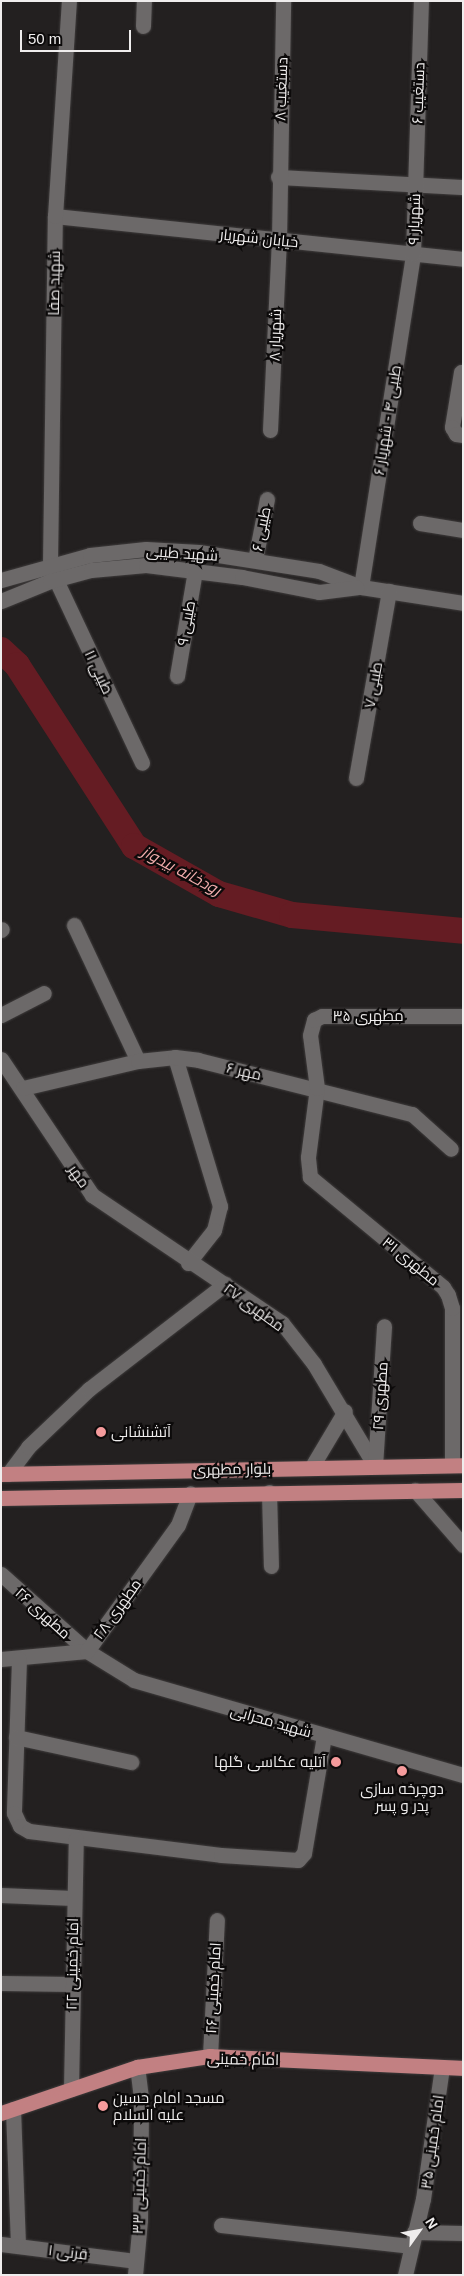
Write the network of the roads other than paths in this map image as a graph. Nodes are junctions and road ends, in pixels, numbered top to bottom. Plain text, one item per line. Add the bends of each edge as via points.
1 (69, 1) edge
2 (144, 1) edge
3 (283, 1) edge
4 (421, 1) edge
5 (143, 26) dead end
6 (278, 178) junction
7 (415, 184) junction
8 (463, 187) edge
9 (55, 216) junction
10 (279, 240) junction
11 (413, 254) junction
12 (463, 259) edge
13 (461, 372) dead end
14 (270, 430) dead end
15 (463, 435) edge
16 (267, 499) dead end
17 (420, 523) dead end
18 (463, 530) edge
19 (255, 560) junction
20 (50, 564) junction
21 (195, 571) junction
22 (2, 580) edge
23 (56, 580) junction
24 (361, 587) junction
25 (389, 591) junction
26 (4, 600) edge
27 (463, 603) edge
28 (177, 676) dead end
29 (142, 763) dead end
30 (356, 778) dead end
31 (74, 925) dead end
32 (44, 992) dead end
33 (1, 1015) edge
34 (463, 1016) edge
35 (175, 1057) junction
36 (1, 1059) edge
37 (138, 1061) junction
38 (23, 1088) junction
39 (317, 1088) junction
40 (451, 1149) dead end
41 (188, 1262) junction
42 (225, 1284) junction
43 (384, 1326) dead end
44 (345, 1411) junction
45 (457, 1465) edge
46 (375, 1466) junction
47 (311, 1468) junction
48 (113, 1471) junction
49 (5, 1474) edge
50 (415, 1490) junction
51 (463, 1490) edge
52 (269, 1492) junction
53 (190, 1493) junction
54 (114, 1494) junction
55 (1, 1498) edge
56 (463, 1546) edge
57 (271, 1566) dead end
58 (1, 1574) edge
59 (87, 1651) junction
60 (1, 1659) edge
61 (19, 1659) junction
62 (324, 1736) junction
63 (16, 1737) junction
64 (131, 1762) dead end
65 (463, 1775) edge
66 (7, 1809) edge
67 (76, 1839) junction
68 (1, 1895) edge
69 (73, 1898) junction
70 (217, 1920) dead end
71 (1, 1983) edge
72 (72, 1984) junction
73 (210, 2056) junction
74 (442, 2066) junction
75 (137, 2067) junction
76 (463, 2068) edge
77 (71, 2089) junction
78 (7, 2111) edge
79 (220, 2225) dead end
80 (463, 2233) edge
81 (412, 2239) junction
82 (1, 2244) edge
83 (18, 2246) junction
84 (135, 2268) edge
85 (406, 2275) edge

1 - 9 street, شهید صفا
2 - 5 street
3 - 6 street, دستغیب ۸
4 - 7 street, دستغیب ۶
6 - 7 street
6 - 10 street, دستغیب ۸
7 - 8 street
7 - 11 street, شهریار ۹
9 - 10 street, خیابان شهریار
9 - 20 street, شهید صفا
10 - 11 street, خیابان شهریار
10 - 14 street, شهریار ۸
11 - 12 street, خیابان شهریار
11 - 24 street, طیبی ۴ - شهریار ۶
13 - 15 street via 452,427 456,434
16 - 19 street, طیبی ۶
17 - 18 street
19 - 20 street, شهید طیبی via 146,549 90,555
19 - 24 street, شهید طیبی via 319,571
20 - 22 street, شهید طیبی
21 - 23 street, شهید طیبی via 146,565 91,570
21 - 24 street, شهید طیبی via 318,592
21 - 28 street, طیبی ۹
23 - 26 street, شهید طیبی
23 - 29 street, طیبی ۱۱
24 - 25 street, شهید طیبی
25 - 27 street, شهید طیبی
25 - 30 street, طیبی ۷
31 - 37 street
32 - 33 street
34 - 39 street, مطهری ۳۵ via 322,1016 314,1020 310,1035
35 - 37 street, مهر ۶
35 - 39 street, مهر ۶
35 - 41 street via 220,1206 214,1230
36 - 38 street, مهر
37 - 38 street, مهر ۶
38 - 41 street, مهر via 92,1195
39 - 40 street, مهر ۶ via 412,1114
39 - 45 street, مطهری ۳۱ via 308,1157 310,1177 443,1287 448,1296 452,1308
41 - 42 street, مطهری ۲۷
42 - 44 street, مطهری ۲۷ via 282,1324
42 - 49 street via 89,1389 28,1447
43 - 46 street, مطهری ۲۹
44 - 46 street, مطهری ۲۷
44 - 47 street
45 - 46 main road, بلوار مطهری
46 - 47 main road, بلوار مطهری
47 - 48 main road, بلوار مطهری
48 - 49 main road, بلوار مطهری
48 - 54 main road
50 - 51 main road, بلوار مطهری
50 - 52 main road, بلوار مطهری
50 - 56 street
52 - 53 main road, بلوار مطهری
52 - 57 street
53 - 54 main road, بلوار مطهری
53 - 59 street, مطهری ۲۸ via 178,1525
54 - 55 main road, بلوار مطهری
58 - 59 street, مطهری ۲۶
59 - 61 street, مطهری ۲۸
59 - 62 street, شهید محرابی via 134,1680
60 - 61 street, مطهری ۲۸
61 - 63 street
62 - 65 street, شهید محرابی
62 - 67 street via 304,1853 298,1860
63 - 64 street
63 - 66 street
66 - 67 street via 20,1826 29,1831
67 - 69 street, امام خمینی ۲۲
68 - 69 street
69 - 72 street, امام خمینی ۲۲
70 - 73 street, امام خمینی ۲۶
71 - 72 street
72 - 77 street, امام خمینی ۲۲
73 - 74 main road, امام خمینی
73 - 75 main road, امام خمینی
74 - 76 main road, امام خمینی
74 - 81 street, امام خمینی ۳۵ via 423,2199
75 - 77 main road, امام خمینی
75 - 84 street, امام خمینی ۳۳ via 141,2098 140,2220
77 - 78 main road, امام خمینی
78 - 83 street
79 - 81 street
80 - 81 street
81 - 85 street, امام خمینی ۳۵
82 - 83 street, قرنی ۱
83 - 84 street, قرنی ۱

